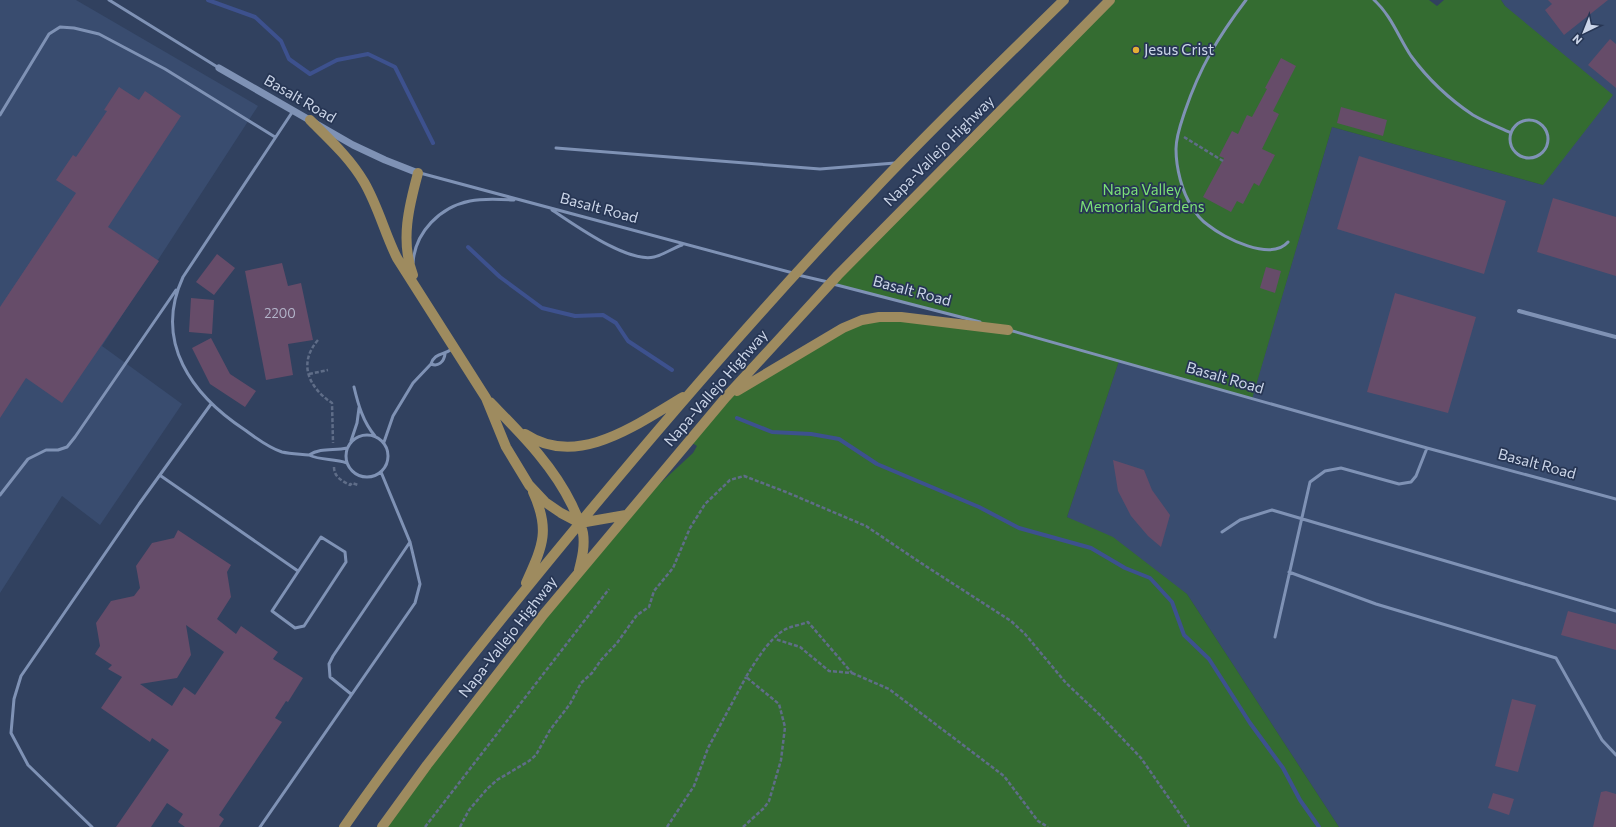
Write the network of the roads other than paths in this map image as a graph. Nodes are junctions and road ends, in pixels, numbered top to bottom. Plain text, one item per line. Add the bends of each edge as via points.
1 (109, 0) edge
2 (1064, 0) edge
3 (1110, 0) edge
4 (1246, 0) edge
5 (1374, 0) edge
6 (219, 68) joint
7 (293, 110) junction
8 (0, 115) edge
9 (310, 120) junction
10 (1511, 134) junction
11 (275, 137) junction
12 (556, 148) dead end
13 (901, 162) junction
14 (418, 172) junction
15 (518, 200) junction
16 (549, 208) junction
17 (1288, 242) dead end
18 (683, 244) junction
19 (178, 287) junction
20 (418, 288) junction
21 (1519, 311) dead end
22 (1008, 330) junction
23 (1616, 337) edge
24 (454, 348) junction
25 (445, 354) junction
26 (431, 364) junction
27 (354, 387) dead end
28 (690, 393) junction
29 (726, 397) junction
30 (486, 398) junction
31 (211, 404) junction
32 (359, 408) junction
33 (509, 422) junction
34 (375, 436) junction
35 (351, 442) junction
36 (384, 442) junction
37 (347, 448) junction
38 (1427, 448) junction
39 (309, 455) junction
40 (347, 463) junction
41 (381, 472) junction
42 (161, 476) junction
43 (529, 485) junction
44 (0, 495) edge
45 (1616, 499) edge
46 (626, 515) junction
47 (1302, 519) junction
48 (580, 523) junction
49 (1222, 532) dead end
50 (410, 542) junction
51 (298, 571) junction
52 (579, 571) junction
53 (1289, 572) junction
54 (520, 596) junction
55 (1616, 611) edge
56 (1275, 637) dead end
57 (351, 694) junction
58 (1616, 755) edge
59 (92, 827) edge
60 (260, 827) edge
61 (344, 827) edge
62 (382, 827) edge

1 - 6 lane
2 - 13 main road, Napa-Vallejo Highway
3 - 29 main road, Napa-Vallejo Highway via 838,275
4 - 17 lane via 1205,61 1189,98 1178,134 1177,167 1191,207 1217,232 1246,246 1269,250 1282,247
5 - 10 lane via 1380,5 1411,55 1436,85 1474,115
6 - 7 street, Basalt Road
7 - 9 street, Basalt Road
7 - 11 lane
8 - 11 lane via 49,34 60,27 67,27 99,34 165,68
9 - 14 street, Basalt Road via 385,160
9 - 20 main road via 334,143 364,182 388,240
10 - 10 lane via 1512,146 1519,155 1525,157 1537,156 1548,142 1545,129 1536,121 1518,124
11 - 19 lane
12 - 13 lane via 820,169
13 - 28 main road, Napa-Vallejo Highway via 788,282
14 - 15 lane, Basalt Road
14 - 20 main road via 407,218 406,243 409,266
15 - 16 lane, Basalt Road
15 - 20 lane via 470,201 452,206 438,216 419,239 414,254 413,269
16 - 18 lane, Basalt Road
16 - 18 lane via 603,242 630,255 653,257
18 - 22 lane, Basalt Road
19 - 31 lane via 172,314 174,340 187,370
19 - 44 lane via 67,447 46,450 28,459
20 - 24 main road
21 - 23 street
22 - 29 main road via 901,317 862,320 843,328
22 - 38 lane, Basalt Road
24 - 25 lane
24 - 30 main road
25 - 26 lane via 436,356
25 - 26 lane via 438,364
26 - 36 lane via 413,383 393,416
27 - 32 lane
28 - 33 main road via 619,434 578,447 559,448 543,443
28 - 48 main road, Napa-Vallejo Highway
29 - 46 main road, Napa-Vallejo Highway
30 - 33 main road
30 - 43 main road via 506,447
31 - 39 lane via 234,423 270,446 282,452
31 - 42 lane
32 - 34 lane
32 - 35 lane
33 - 48 main road via 542,457 556,477
34 - 35 lane via 365,434
34 - 36 lane
35 - 37 lane
36 - 41 lane via 389,454
37 - 39 lane via 320,449
37 - 40 lane
38 - 45 lane, Basalt Road
38 - 47 lane via 1411,482 1399,484 1341,468 1325,471 1310,482
39 - 40 lane via 318,459
40 - 41 lane via 356,474 362,476 369,477
41 - 50 lane
42 - 51 lane
42 - 59 lane via 21,676 14,698 11,733 28,765
43 - 48 main road via 545,502
43 - 54 main road via 542,518 543,532 540,550
46 - 48 main road
46 - 52 main road, Napa-Vallejo Highway
47 - 49 lane via 1272,510 1240,520
47 - 53 lane
47 - 55 lane
48 - 52 main road via 583,549
48 - 54 main road, Napa-Vallejo Highway
50 - 57 lane via 420,584 415,602
50 - 57 lane via 329,664 330,677
51 - 51 lane via 272,611 295,628 304,626 346,562 345,552 321,537
52 - 62 main road, Napa-Vallejo Highway via 492,679
53 - 56 lane
53 - 58 lane via 1376,604 1556,658 1602,740
54 - 61 main road, Napa-Vallejo Highway
57 - 60 lane

